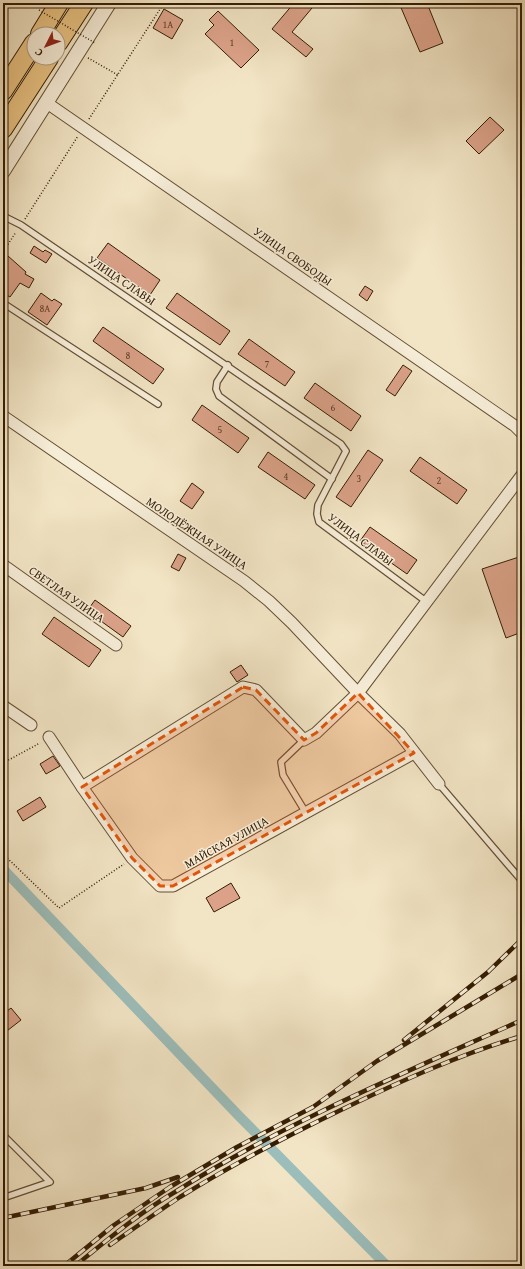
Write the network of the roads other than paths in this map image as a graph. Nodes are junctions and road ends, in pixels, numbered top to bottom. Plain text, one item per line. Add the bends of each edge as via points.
1 (59, 3) edge
2 (84, 3) edge
3 (106, 7) edge
4 (45, 26) edge
5 (66, 31) edge
6 (26, 55) edge
7 (44, 66) edge
8 (3, 91) edge
9 (47, 103) junction
10 (3, 129) edge
11 (3, 171) edge
12 (3, 216) edge
13 (3, 303) edge
14 (228, 365) junction
15 (158, 404) dead end
16 (3, 416) edge
17 (522, 433) edge
18 (522, 475) edge
19 (332, 479) junction
20 (3, 565) edge
21 (427, 602) junction
22 (116, 645) dead end
23 (358, 693) junction
24 (3, 706) edge
25 (31, 725) dead end
26 (49, 737) road end
27 (304, 740) junction
28 (414, 753) junction
29 (439, 784) joint
30 (82, 788) junction
31 (306, 813) junction
32 (522, 880) edge
33 (3, 1135) edge
34 (3, 1198) edge

1 - 4 highway
2 - 5 highway
3 - 9 street
6 - 8 highway
7 - 10 highway
9 - 11 street
9 - 17 street, УЛИЦА СВОБОДЫ
12 - 14 lane, УЛИЦА СЛАВЫ via 21,225
13 - 15 lane
14 - 19 lane via 218,382 216,389 219,396
14 - 19 lane, УЛИЦА СЛАВЫ via 341,444 346,451
16 - 23 street, МОЛОДЁЖНАЯ УЛИЦА via 244,581 292,623
18 - 21 street
19 - 21 lane, УЛИЦА СЛАВЫ via 318,505 319,522
20 - 22 street, СВЕТЛАЯ УЛИЦА
21 - 23 street
23 - 27 street via 316,733
23 - 28 street, МОЛОДЁЖНАЯ УЛИЦА via 400,734
24 - 25 street
26 - 30 street, МАЙСКАЯ УЛИЦА
27 - 30 street via 256,690 244,688
27 - 31 lane via 281,762 283,774
28 - 29 street, МОЛОДЁЖНАЯ УЛИЦА
28 - 31 street, МАЙСКАЯ УЛИЦА
29 - 32 lane
30 - 31 street, МАЙСКАЯ УЛИЦА via 132,858 160,886 173,886
33 - 34 lane via 50,1182

